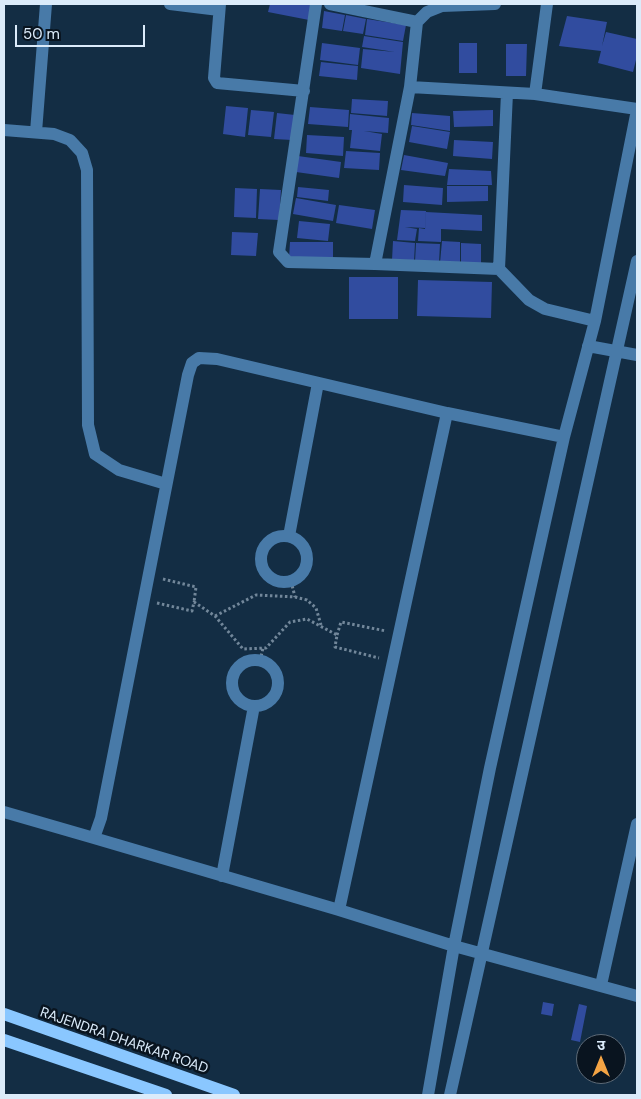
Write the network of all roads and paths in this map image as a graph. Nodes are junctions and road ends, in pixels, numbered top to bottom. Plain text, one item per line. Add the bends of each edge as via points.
1 (46, 4) edge
2 (170, 4) edge
3 (316, 4) edge
4 (330, 4) edge
5 (496, 4) edge
6 (547, 4) edge
7 (219, 7) edge
8 (417, 22) junction
9 (410, 87) junction
10 (304, 91) junction
11 (507, 93) junction
12 (535, 94) junction
13 (637, 110) edge
14 (4, 130) edge
15 (36, 132) junction
16 (637, 261) edge
17 (375, 264) junction
18 (499, 269) junction
19 (595, 321) junction
20 (588, 346) junction
21 (617, 351) junction
22 (637, 355) edge
23 (318, 383) junction
24 (447, 413) junction
25 (564, 437) junction
26 (166, 484) junction
27 (289, 536) junction
28 (149, 575) junction
29 (291, 581) junction
30 (295, 597) junction
31 (145, 600) junction
32 (194, 602) junction
33 (215, 616) junction
34 (321, 625) junction
35 (398, 634) junction
36 (337, 635) junction
37 (262, 654) junction
38 (392, 662) junction
39 (254, 706) junction
40 (4, 812) edge
41 (637, 824) edge
42 (94, 838) junction
43 (222, 876) junction
44 (339, 910) junction
45 (454, 946) junction
46 (481, 953) junction
47 (601, 985) junction
48 (637, 996) edge
49 (4, 1014) edge
50 (4, 1040) edge
51 (166, 1095) edge
52 (234, 1095) edge
53 (428, 1095) edge
54 (450, 1095) edge

1 - 15 street
2 - 7 street
3 - 10 street
4 - 8 street
5 - 8 street via 442,6 427,12
6 - 12 street
7 - 10 street via 214,78 217,83
8 - 9 street
9 - 11 street
9 - 17 street
10 - 17 street via 279,252 288,262
11 - 12 street
11 - 18 street
12 - 13 street
13 - 19 street
14 - 15 street
15 - 26 street via 70,140 82,153 87,170 88,426 95,454 119,470
16 - 21 street
17 - 18 street
18 - 19 street via 529,300 545,309
19 - 20 street
20 - 21 street
20 - 25 street
21 - 22 street
21 - 46 street
23 - 24 street
23 - 26 street via 217,359 199,358 192,363 188,375
23 - 27 street
24 - 25 street
24 - 35 street
25 - 45 street
26 - 28 street
27 - 29 street via 302,544 307,558 303,572
27 - 29 street via 275,538 263,548 261,555 264,570 269,576 283,582
28 - 31 street
28 - 32 path via 196,587
29 - 30 path
30 - 33 path via 256,595
30 - 34 path via 307,600 316,608
31 - 32 path via 192,611
31 - 42 street via 101,818
32 - 33 path
33 - 37 path via 243,649
34 - 36 path
34 - 37 path via 307,619 290,622
35 - 36 path via 341,622
35 - 38 street
36 - 38 path via 335,647
37 - 39 street via 277,675 277,690 268,702
37 - 39 street via 239,666 232,680 239,701
38 - 44 street
39 - 43 street
40 - 42 street
41 - 47 street
42 - 43 street
43 - 44 street
44 - 45 street
45 - 46 street
45 - 53 street
46 - 47 street
46 - 54 street
47 - 48 street
49 - 52 main road, RAJENDRA DHARKAR ROAD
50 - 51 main road

